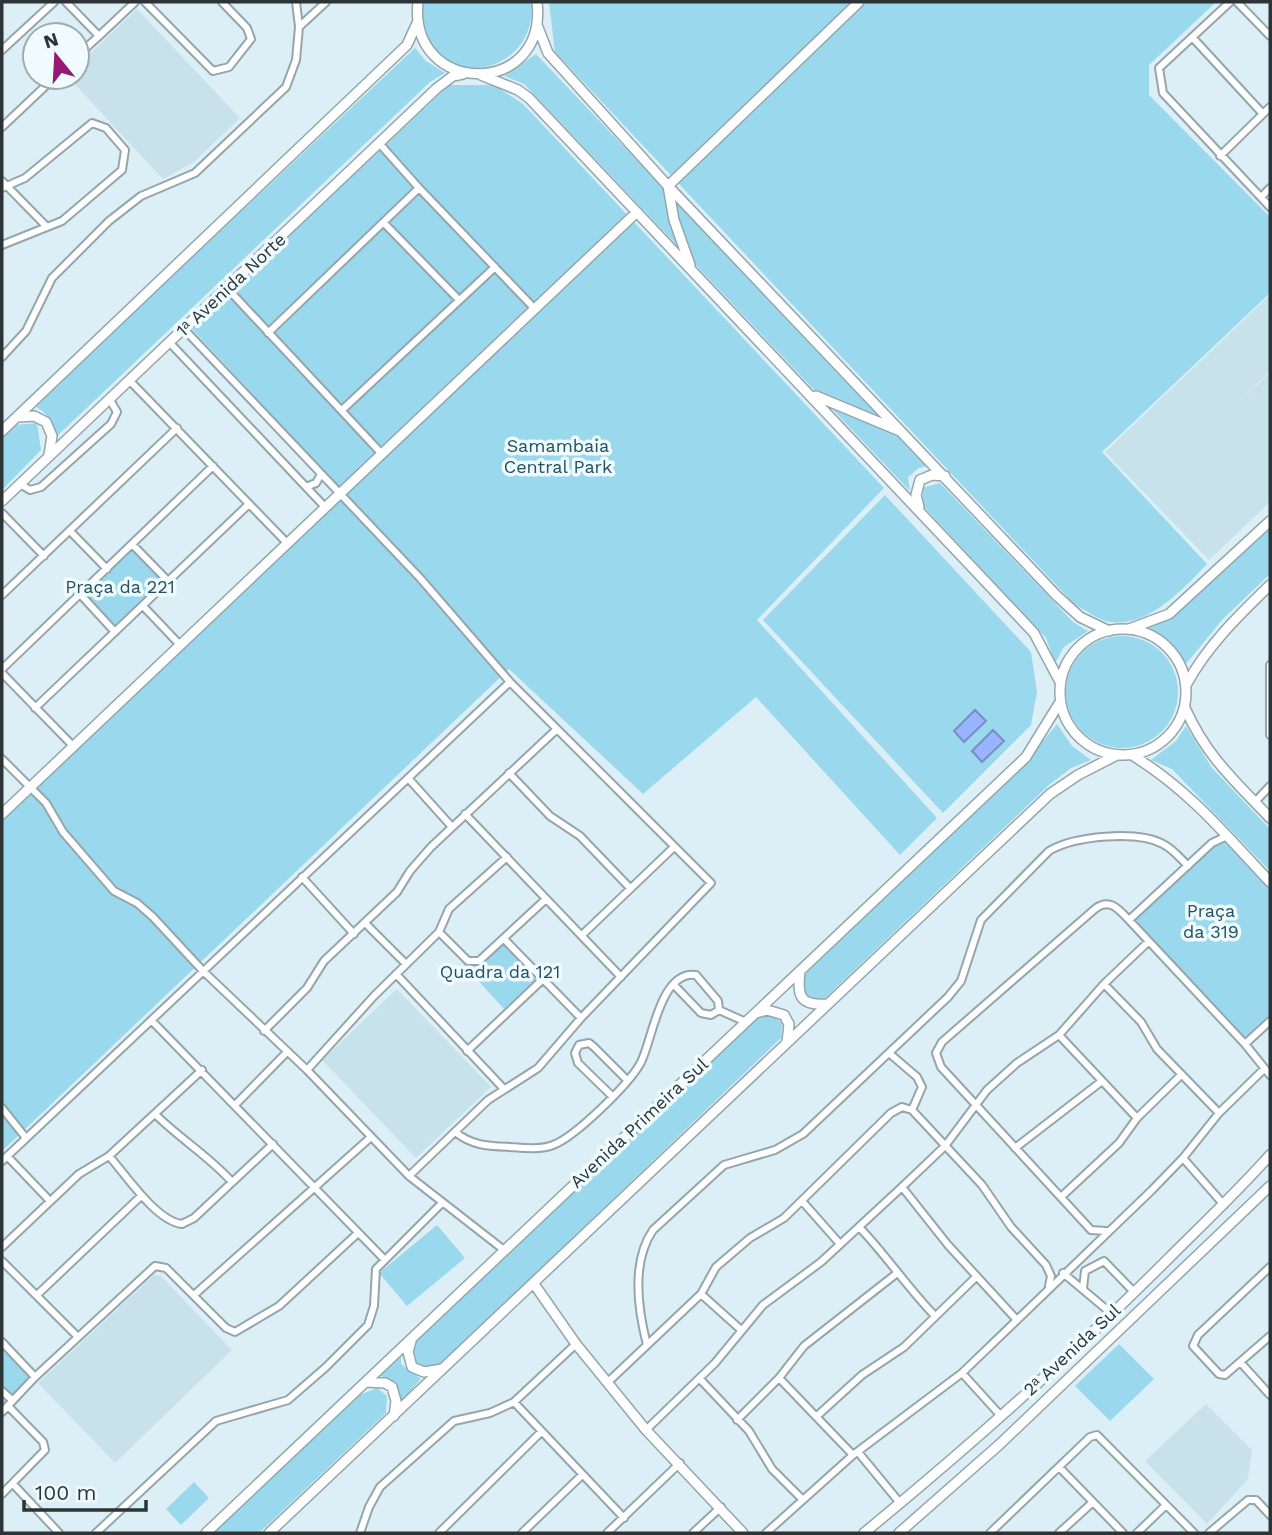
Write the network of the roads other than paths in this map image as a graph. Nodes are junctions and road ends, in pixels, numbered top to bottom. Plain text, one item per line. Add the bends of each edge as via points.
1 (54, 2) edge
2 (66, 2) edge
3 (135, 2) edge
4 (145, 2) edge
5 (222, 2) edge
6 (296, 2) edge
7 (326, 2) edge
8 (418, 2) edge
9 (537, 2) edge
10 (859, 2) edge
11 (1230, 2) edge
12 (1237, 2) edge
13 (417, 23) junction
14 (537, 25) junction
15 (299, 27) junction
16 (99, 36) junction
17 (1270, 36) edge
18 (1192, 37) junction
19 (91, 43) edge
20 (2, 50) edge
21 (463, 74) junction
22 (481, 75) junction
23 (40, 91) edge
24 (1270, 107) edge
25 (1264, 114) junction
26 (2, 127) edge
27 (379, 144) junction
28 (1220, 156) junction
29 (4, 185) edge
30 (668, 186) junction
31 (419, 188) junction
32 (1270, 188) edge
33 (1261, 197) junction
34 (1270, 207) edge
35 (637, 212) junction
36 (384, 223) junction
37 (46, 226) junction
38 (2, 245) edge
39 (495, 267) junction
40 (691, 269) junction
41 (227, 288) junction
42 (458, 300) junction
43 (533, 307) junction
44 (184, 329) junction
45 (268, 333) junction
46 (170, 342) junction
47 (201, 347) junction
48 (2, 357) edge
49 (188, 360) junction
50 (130, 381) junction
51 (808, 392) junction
52 (110, 400) junction
53 (342, 410) junction
54 (17, 417) junction
55 (177, 428) junction
56 (2, 431) edge
57 (904, 434) junction
58 (382, 453) junction
59 (49, 456) junction
60 (213, 466) junction
61 (321, 474) junction
62 (945, 477) junction
63 (20, 484) junction
64 (306, 487) junction
65 (340, 494) junction
66 (2, 501) edge
67 (249, 504) junction
68 (326, 507) junction
69 (920, 509) junction
70 (2, 513) edge
71 (1270, 521) edge
72 (70, 531) junction
73 (287, 543) junction
74 (132, 544) junction
75 (44, 556) junction
76 (107, 569) junction
77 (169, 582) junction
78 (1270, 585) edge
79 (80, 594) junction
80 (2, 595) edge
81 (143, 606) junction
82 (1126, 629) junction
83 (1109, 631) junction
84 (115, 632) junction
85 (181, 646) junction
86 (1270, 665) edge
87 (2, 671) edge
88 (510, 682) junction
89 (1060, 682) junction
90 (1186, 685) junction
91 (1060, 702) junction
92 (35, 708) junction
93 (1185, 708) junction
94 (557, 729) junction
95 (1270, 735) edge
96 (74, 747) junction
97 (1117, 755) junction
98 (1132, 755) junction
99 (2, 759) edge
100 (509, 773) junction
101 (408, 778) junction
102 (1270, 786) edge
103 (30, 788) junction
104 (1255, 802) junction
105 (2, 814) edge
106 (466, 814) junction
107 (1270, 818) edge
108 (452, 827) junction
109 (1219, 828) junction
110 (1227, 836) junction
111 (1212, 843) junction
112 (674, 847) junction
113 (507, 857) junction
114 (1188, 866) junction
115 (302, 877) junction
116 (1270, 882) edge
117 (630, 888) junction
118 (546, 899) junction
119 (1129, 920) junction
120 (365, 923) junction
121 (439, 932) junction
122 (354, 933) junction
123 (582, 935) junction
124 (505, 940) junction
125 (1148, 942) junction
126 (406, 964) junction
127 (203, 971) junction
128 (800, 971) junction
129 (396, 974) junction
130 (621, 977) junction
131 (542, 980) junction
132 (1104, 984) junction
133 (675, 986) junction
134 (828, 1004) junction
135 (719, 1010) junction
136 (754, 1014) junction
137 (580, 1018) junction
138 (152, 1021) junction
139 (1270, 1021) edge
140 (746, 1022) junction
141 (264, 1031) junction
142 (1059, 1035) junction
143 (787, 1042) junction
144 (1245, 1044) junction
145 (467, 1051) junction
146 (287, 1052) junction
147 (889, 1053) junction
148 (1264, 1069) junction
149 (202, 1070) junction
150 (307, 1070) junction
151 (1181, 1075) junction
152 (1270, 1075) edge
153 (627, 1080) junction
154 (1102, 1081) junction
155 (503, 1087) junction
156 (613, 1097) junction
157 (236, 1104) junction
158 (975, 1104) junction
159 (2, 1108) edge
160 (912, 1110) junction
161 (1219, 1113) junction
162 (155, 1114) junction
163 (1137, 1118) junction
164 (454, 1132) junction
165 (371, 1137) junction
166 (26, 1138) junction
167 (273, 1144) junction
168 (945, 1146) junction
169 (1015, 1148) junction
170 (1270, 1155) edge
171 (109, 1156) junction
172 (5, 1158) edge
173 (1183, 1158) junction
174 (409, 1176) junction
175 (232, 1182) junction
176 (1270, 1186) edge
177 (902, 1187) junction
178 (314, 1189) junction
179 (141, 1196) junction
180 (1061, 1197) junction
181 (49, 1200) junction
182 (802, 1201) junction
183 (442, 1203) junction
184 (1224, 1205) junction
185 (859, 1227) junction
186 (1106, 1231) junction
187 (358, 1233) junction
188 (840, 1244) junction
189 (2, 1247) edge
190 (504, 1250) junction
191 (1176, 1251) junction
192 (384, 1259) junction
193 (2, 1261) edge
194 (1189, 1265) junction
195 (1270, 1267) edge
196 (1063, 1273) junction
197 (896, 1274) junction
198 (976, 1278) junction
199 (534, 1284) junction
200 (1049, 1288) junction
201 (1083, 1288) junction
202 (1134, 1293) junction
203 (37, 1294) junction
204 (194, 1294) junction
205 (701, 1294) junction
206 (1112, 1314) junction
207 (935, 1316) junction
208 (1016, 1319) junction
209 (740, 1329) junction
210 (1270, 1336) edge
211 (78, 1337) junction
212 (411, 1339) junction
213 (2, 1342) edge
214 (576, 1343) junction
215 (647, 1346) junction
216 (1068, 1355) junction
217 (1241, 1363) junction
218 (442, 1369) junction
219 (1079, 1370) junction
220 (962, 1373) junction
221 (35, 1377) junction
222 (779, 1378) junction
223 (700, 1379) junction
224 (366, 1382) junction
225 (607, 1383) junction
226 (2, 1391) edge
227 (1270, 1395) edge
228 (514, 1402) junction
229 (10, 1403) junction
230 (2, 1412) edge
231 (394, 1416) junction
232 (817, 1416) junction
233 (1001, 1416) junction
234 (737, 1420) junction
235 (646, 1430) junction
236 (541, 1432) junction
237 (856, 1453) junction
238 (680, 1464) junction
239 (1059, 1467) junction
240 (582, 1475) junction
241 (13, 1484) junction
242 (2, 1494) edge
243 (802, 1499) junction
244 (1093, 1502) junction
245 (900, 1503) junction
246 (1166, 1505) junction
247 (721, 1507) junction
248 (1270, 1515) edge
249 (624, 1518) junction
250 (49, 1531) edge
251 (59, 1533) edge
252 (96, 1533) edge
253 (206, 1533) edge
254 (268, 1533) edge
255 (360, 1533) edge
256 (439, 1533) edge
257 (522, 1533) edge
258 (607, 1533) edge
259 (693, 1533) edge
260 (743, 1533) edge
261 (766, 1533) edge
262 (864, 1533) edge
263 (898, 1533) edge
264 (990, 1533) edge
265 (1059, 1533) edge
266 (1123, 1533) edge
267 (1137, 1533) edge
268 (1194, 1533) edge
269 (1209, 1533) edge

1 - 20 street
2 - 16 street
3 - 16 street
4 - 5 street via 213,71 229,67 251,39 247,28
6 - 15 street
7 - 15 street
8 - 13 street
9 - 14 street
10 - 30 street
11 - 18 street
12 - 17 street
13 - 21 street via 436,56
13 - 54 street via 407,45
14 - 22 street via 520,57
14 - 30 street via 548,53
15 - 48 street via 294,70 286,87 195,173 141,195 109,221 52,278 26,331
16 - 19 street
18 - 25 street
18 - 28 street via 1159,68 1160,83 1163,93
21 - 22 street
21 - 27 street, 1ᵃ Avenida Norte via 444,82
22 - 35 street via 529,98
23 - 26 street
24 - 25 street
25 - 28 street
27 - 31 street
27 - 41 street, 1ᵃ Avenida Norte
28 - 33 street
29 - 37 street
29 - 37 street via 47,162 87,126 97,123 106,128 125,150 122,170 68,217
30 - 40 street
30 - 57 street
31 - 36 street
31 - 39 street
32 - 33 street
33 - 34 street
35 - 40 street
35 - 43 street
36 - 42 street
36 - 45 street
37 - 38 street
39 - 42 street
39 - 43 street
40 - 51 street
41 - 44 street, 1ᵃ Avenida Norte
41 - 45 street
42 - 53 street
43 - 58 street
44 - 46 street, 1ᵃ Avenida Norte
44 - 47 street
45 - 53 street
46 - 49 street
46 - 50 street, 1ᵃ Avenida Norte
47 - 49 street
47 - 61 street
49 - 64 street
50 - 52 street, 1ᵃ Avenida Norte
50 - 55 street
51 - 57 street
51 - 69 street
52 - 59 street, 1ᵃ Avenida Norte
52 - 63 street via 117,412 111,424 41,486 30,491
53 - 58 street
54 - 56 street
54 - 59 street via 38,417 49,425 53,442
55 - 60 street
55 - 72 street
57 - 62 street
58 - 65 street
59 - 63 street, 1ᵃ Avenida Norte
60 - 67 street
60 - 74 street
61 - 64 street via 316,483
61 - 65 street
62 - 69 street via 932,475 920,480 916,495
62 - 83 street via 1056,595 1080,617
63 - 66 street, 1ᵃ Avenida Norte
64 - 68 street
65 - 68 street
65 - 88 street
67 - 73 street
67 - 77 street
68 - 73 street
69 - 89 street via 1034,633
70 - 75 street
71 - 82 street via 1169,614
72 - 75 street
72 - 76 street
73 - 85 street
74 - 76 street
74 - 77 street
75 - 80 street
76 - 79 street
77 - 81 street
78 - 90 street via 1202,655
79 - 84 street
79 - 87 street
81 - 84 street
81 - 85 street
82 - 83 street
82 - 90 street via 1157,639 1171,651
83 - 89 street via 1090,638 1075,651
84 - 92 street
85 - 96 street
86 - 95 street
87 - 92 street
88 - 94 street
88 - 101 street
89 - 91 street
90 - 93 street
91 - 97 street via 1074,733 1093,748
91 - 128 street, Avenida Primeira Sul via 1026,757
92 - 96 street
93 - 98 street via 1165,740
93 - 104 street via 1199,740
94 - 100 street
94 - 112 street
96 - 103 street
97 - 98 street
97 - 134 street via 1050,794
98 - 109 street via 1168,777
99 - 103 street
100 - 106 street
100 - 117 street
101 - 108 street
101 - 115 street
102 - 104 street
103 - 105 street
103 - 127 street via 114,891 153,917
104 - 107 street
106 - 108 street
106 - 113 street
108 - 120 street
109 - 110 street
109 - 111 street
110 - 111 street
110 - 116 street
111 - 114 street
112 - 117 street
112 - 130 street via 711,883
113 - 118 street
113 - 121 street via 449,909
114 - 119 street
114 - 147 street via 1161,842 1150,840 1087,837 1049,851 992,908 976,932 961,981
115 - 122 street
115 - 127 street
117 - 123 street
118 - 123 street
118 - 124 street
119 - 125 street
119 - 158 street via 1114,905 1100,905 942,1042 938,1061
120 - 122 street
120 - 126 street
121 - 124 street via 472,962 485,958
121 - 126 street
122 - 141 street
123 - 130 street
124 - 131 street
125 - 132 street
125 - 144 street
126 - 129 street
127 - 138 street
127 - 141 street
128 - 134 street via 798,988 803,1000 811,1005
128 - 136 street, Avenida Primeira Sul
129 - 145 street
129 - 150 street
130 - 137 street
131 - 137 street
131 - 145 street
132 - 142 street
132 - 151 street
133 - 135 street via 701,1013 711,1015
133 - 135 street via 684,977 696,975 718,1001
133 - 153 street via 655,1013 641,1063
134 - 143 street
135 - 140 street
136 - 140 street, Avenida Primeira Sul
136 - 143 street via 767,1010 784,1015 789,1024
137 - 155 street via 538,1068
138 - 149 street
138 - 166 street
139 - 144 street
140 - 190 street, Avenida Primeira Sul
141 - 146 street
142 - 154 street
142 - 158 street via 1017,1063
143 - 199 street
144 - 148 street
145 - 155 street
146 - 150 street
146 - 157 street
147 - 160 street via 922,1087
147 - 215 street via 803,1134 775,1150 724,1165 653,1230 640,1259 640,1310
148 - 152 street
148 - 161 street
149 - 157 street
149 - 162 street
150 - 165 street
151 - 161 street
151 - 163 street
153 - 156 street
153 - 156 street via 594,1046 579,1045 575,1053 578,1063
154 - 163 street
154 - 169 street
155 - 164 street
156 - 164 street via 565,1138 545,1147 484,1146
157 - 167 street
158 - 168 street
158 - 169 street
159 - 166 street
160 - 168 street
160 - 182 street via 902,1107 891,1113
161 - 173 street
162 - 171 street
162 - 175 street via 209,1157
163 - 180 street via 1119,1143
164 - 174 street
165 - 174 street
165 - 178 street
166 - 172 street
167 - 175 street
167 - 178 street
168 - 177 street
168 - 200 street via 1046,1265 1051,1276
169 - 180 street
170 - 184 street, 2ᵃ Avenida Sul
171 - 179 street
171 - 181 street via 90,1165
172 - 181 street
173 - 184 street
173 - 186 street
174 - 183 street
175 - 179 street via 182,1224
176 - 194 street, 2ᵃ Avenida Sul
177 - 185 street
177 - 198 street
178 - 187 street
178 - 204 street
179 - 203 street
180 - 186 street via 1091,1230
181 - 189 street
182 - 188 street
182 - 205 street via 716,1267
183 - 190 street
183 - 192 street
184 - 191 street, 2ᵃ Avenida Sul
185 - 188 street
185 - 197 street
186 - 196 street
187 - 192 street
187 - 204 street via 279,1306 241,1330 226,1328
188 - 209 street
190 - 212 street, Avenida Primeira Sul
191 - 194 street via 1185,1252
191 - 202 street, 2ᵃ Avenida Sul
192 - 252 street via 373,1276 368,1325 327,1367 288,1400 216,1421
193 - 203 street
194 - 219 street, 2ᵃ Avenida Sul
195 - 217 street via 1193,1342 1219,1374 1228,1374
196 - 200 street
196 - 201 street
197 - 207 street
197 - 222 street via 804,1346
198 - 207 street
198 - 208 street
199 - 214 street
199 - 218 street
200 - 208 street
201 - 202 street via 1085,1271 1104,1261
201 - 206 street
202 - 206 street, 2ᵃ Avenida Sul
203 - 211 street
204 - 211 street via 163,1265 155,1266
205 - 209 street
205 - 215 street
206 - 216 street, 2ᵃ Avenida Sul
207 - 232 street via 897,1353 862,1376
208 - 220 street
209 - 223 street
210 - 217 street
211 - 221 street
212 - 218 street via 412,1367 424,1372
212 - 224 street, Avenida Primeira Sul
213 - 221 street
214 - 225 street
214 - 228 street
215 - 225 street
216 - 219 street via 1068,1368
216 - 233 street, 2ᵃ Avenida Sul
217 - 227 street
218 - 231 street
219 - 263 street, 2ᵃ Avenida Sul
220 - 233 street
220 - 237 street
221 - 229 street
222 - 232 street
222 - 234 street
223 - 234 street
223 - 235 street
224 - 231 street via 392,1387
224 - 253 street, Avenida Primeira Sul
225 - 235 street
226 - 229 street
228 - 236 street
228 - 255 street via 454,1421 380,1488
229 - 230 street
229 - 241 street via 45,1446 43,1454
231 - 254 street
232 - 237 street
233 - 245 street, 2ᵃ Avenida Sul
234 - 243 street via 772,1469
235 - 238 street
236 - 240 street
236 - 256 street
237 - 243 street
237 - 245 street
238 - 247 street
238 - 249 street
239 - 244 street
239 - 246 street via 1090,1437 1100,1436
239 - 264 street
240 - 249 street
240 - 257 street
241 - 242 street
241 - 250 street
243 - 261 street
244 - 265 street
244 - 266 street
245 - 262 street, 2ᵃ Avenida Sul
246 - 267 street
246 - 268 street
247 - 259 street
247 - 260 street
248 - 269 street via 1256,1500 1248,1500
249 - 258 street
250 - 251 street

